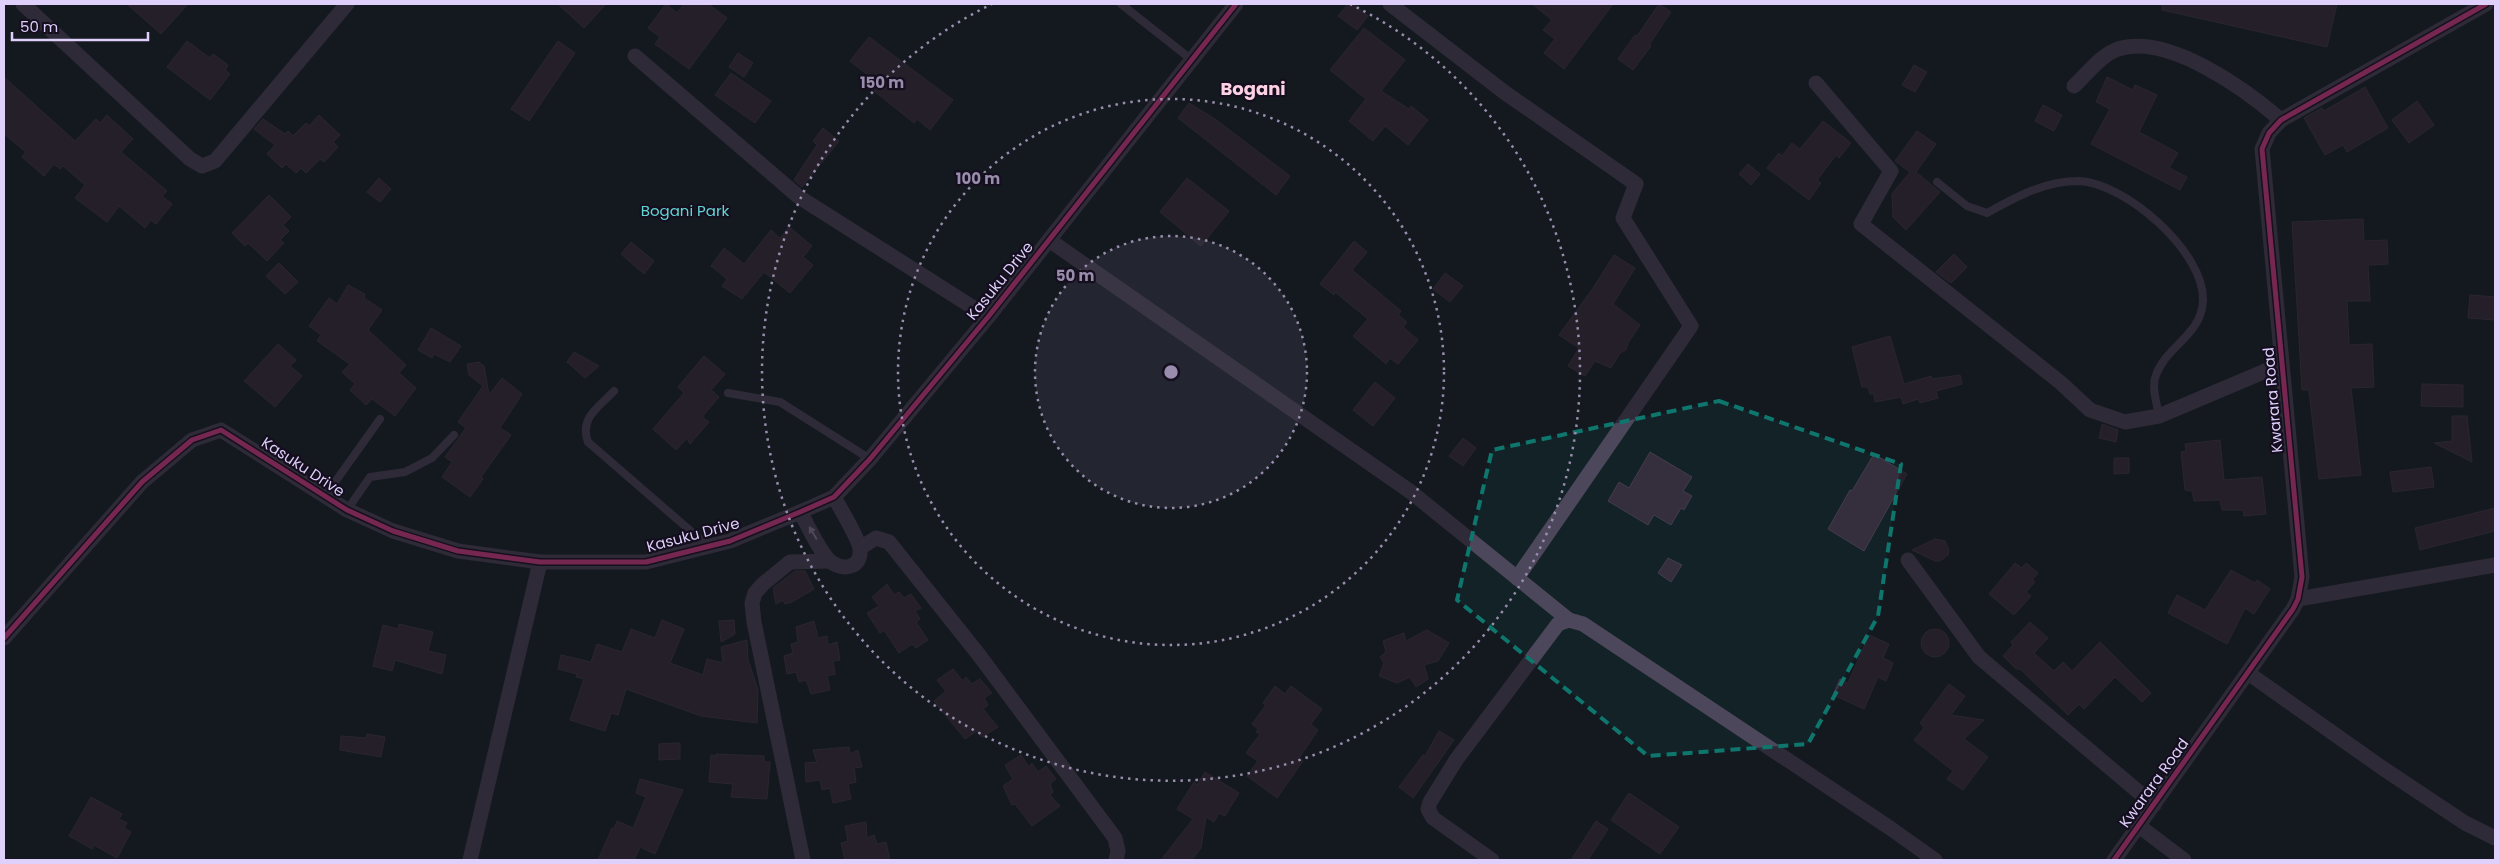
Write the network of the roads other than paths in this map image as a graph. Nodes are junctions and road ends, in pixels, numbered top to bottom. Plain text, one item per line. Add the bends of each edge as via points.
1 (23, 4) edge
2 (347, 4) edge
3 (1121, 4) edge
4 (1236, 4) edge
5 (1390, 4) edge
6 (2486, 4) edge
7 (635, 56) dead end
8 (1192, 60) junction
9 (1816, 83) dead end
10 (2074, 86) dead end
11 (2281, 120) junction
12 (1937, 182) dead end
13 (1049, 240) junction
14 (988, 317) junction
15 (2282, 364) junction
16 (614, 391) dead end
17 (728, 392) dead end
18 (2159, 416) junction
19 (380, 419) dead end
20 (454, 435) dead end
21 (870, 460) junction
22 (325, 496) junction
23 (834, 497) junction
24 (347, 510) junction
25 (800, 512) junction
26 (708, 546) junction
27 (860, 548) junction
28 (1908, 560) dead end
29 (830, 561) junction
30 (540, 562) junction
31 (2495, 565) edge
32 (1517, 578) junction
33 (2298, 599) junction
34 (1569, 620) junction
35 (4, 638) edge
36 (2248, 673) junction
37 (2154, 805) junction
38 (2139, 826) junction
39 (2495, 838) edge
40 (470, 860) edge
41 (803, 860) edge
42 (1116, 860) edge
43 (1492, 860) edge
44 (1935, 860) edge
45 (2114, 860) edge
46 (2184, 860) edge

1 - 2 street via 190,159 202,166 215,161
3 - 8 lane
4 - 8 street, Kasuku Drive
5 - 32 street via 1504,92 1636,184 1623,218 1691,326
6 - 11 street, Kwarara Road
7 - 14 street via 799,197
8 - 13 street, Kasuku Drive
9 - 18 street via 1892,171 1861,224 2062,383 2090,410 2125,422
10 - 11 street via 2116,50 2133,46 2155,49 2220,75 2248,92
11 - 15 street, Kwarara Road via 2269,132 2262,149
12 - 18 lane via 1967,206 1987,213 2022,193 2052,183 2080,181 2110,190 2140,207 2167,232 2197,274 2203,298 2200,318 2191,333 2164,360 2155,376
13 - 14 street, Kasuku Drive
13 - 32 street via 1411,492
14 - 21 street, Kasuku Drive
15 - 18 street
15 - 33 street, Kwarara Road via 2302,577
16 - 26 lane via 588,418 584,432 588,442
17 - 21 lane via 780,402
19 - 22 lane
20 - 24 lane via 432,458 404,472 370,477
21 - 23 street, Kasuku Drive
22 - 24 street, Kasuku Drive
22 - 35 street, Kasuku Drive via 221,430 208,432 192,440 142,482
23 - 25 street, Kasuku Drive
23 - 27 street
24 - 30 street, Kasuku Drive via 393,531 458,550
25 - 26 street, Kasuku Drive via 730,541
29 -> 25 street
26 - 30 street, Kasuku Drive via 646,562
27 - 29 street via 859,559 854,565 840,567
27 - 42 street via 876,538 889,542 979,655 1115,838
28 - 37 street via 1979,657
29 - 41 street via 790,562 763,584 752,603
30 - 40 street
31 - 33 street
32 - 34 street
33 - 36 street, Kwarara Road
34 - 43 street via 1558,624 1456,760 1430,802 1428,809 1434,818
34 - 44 street via 1583,624
36 - 37 street, Kwarara Road
36 - 39 street via 2381,767 2465,823
37 - 38 street, Kwarara Road
38 - 45 street, Kwarara Road
38 - 46 street

